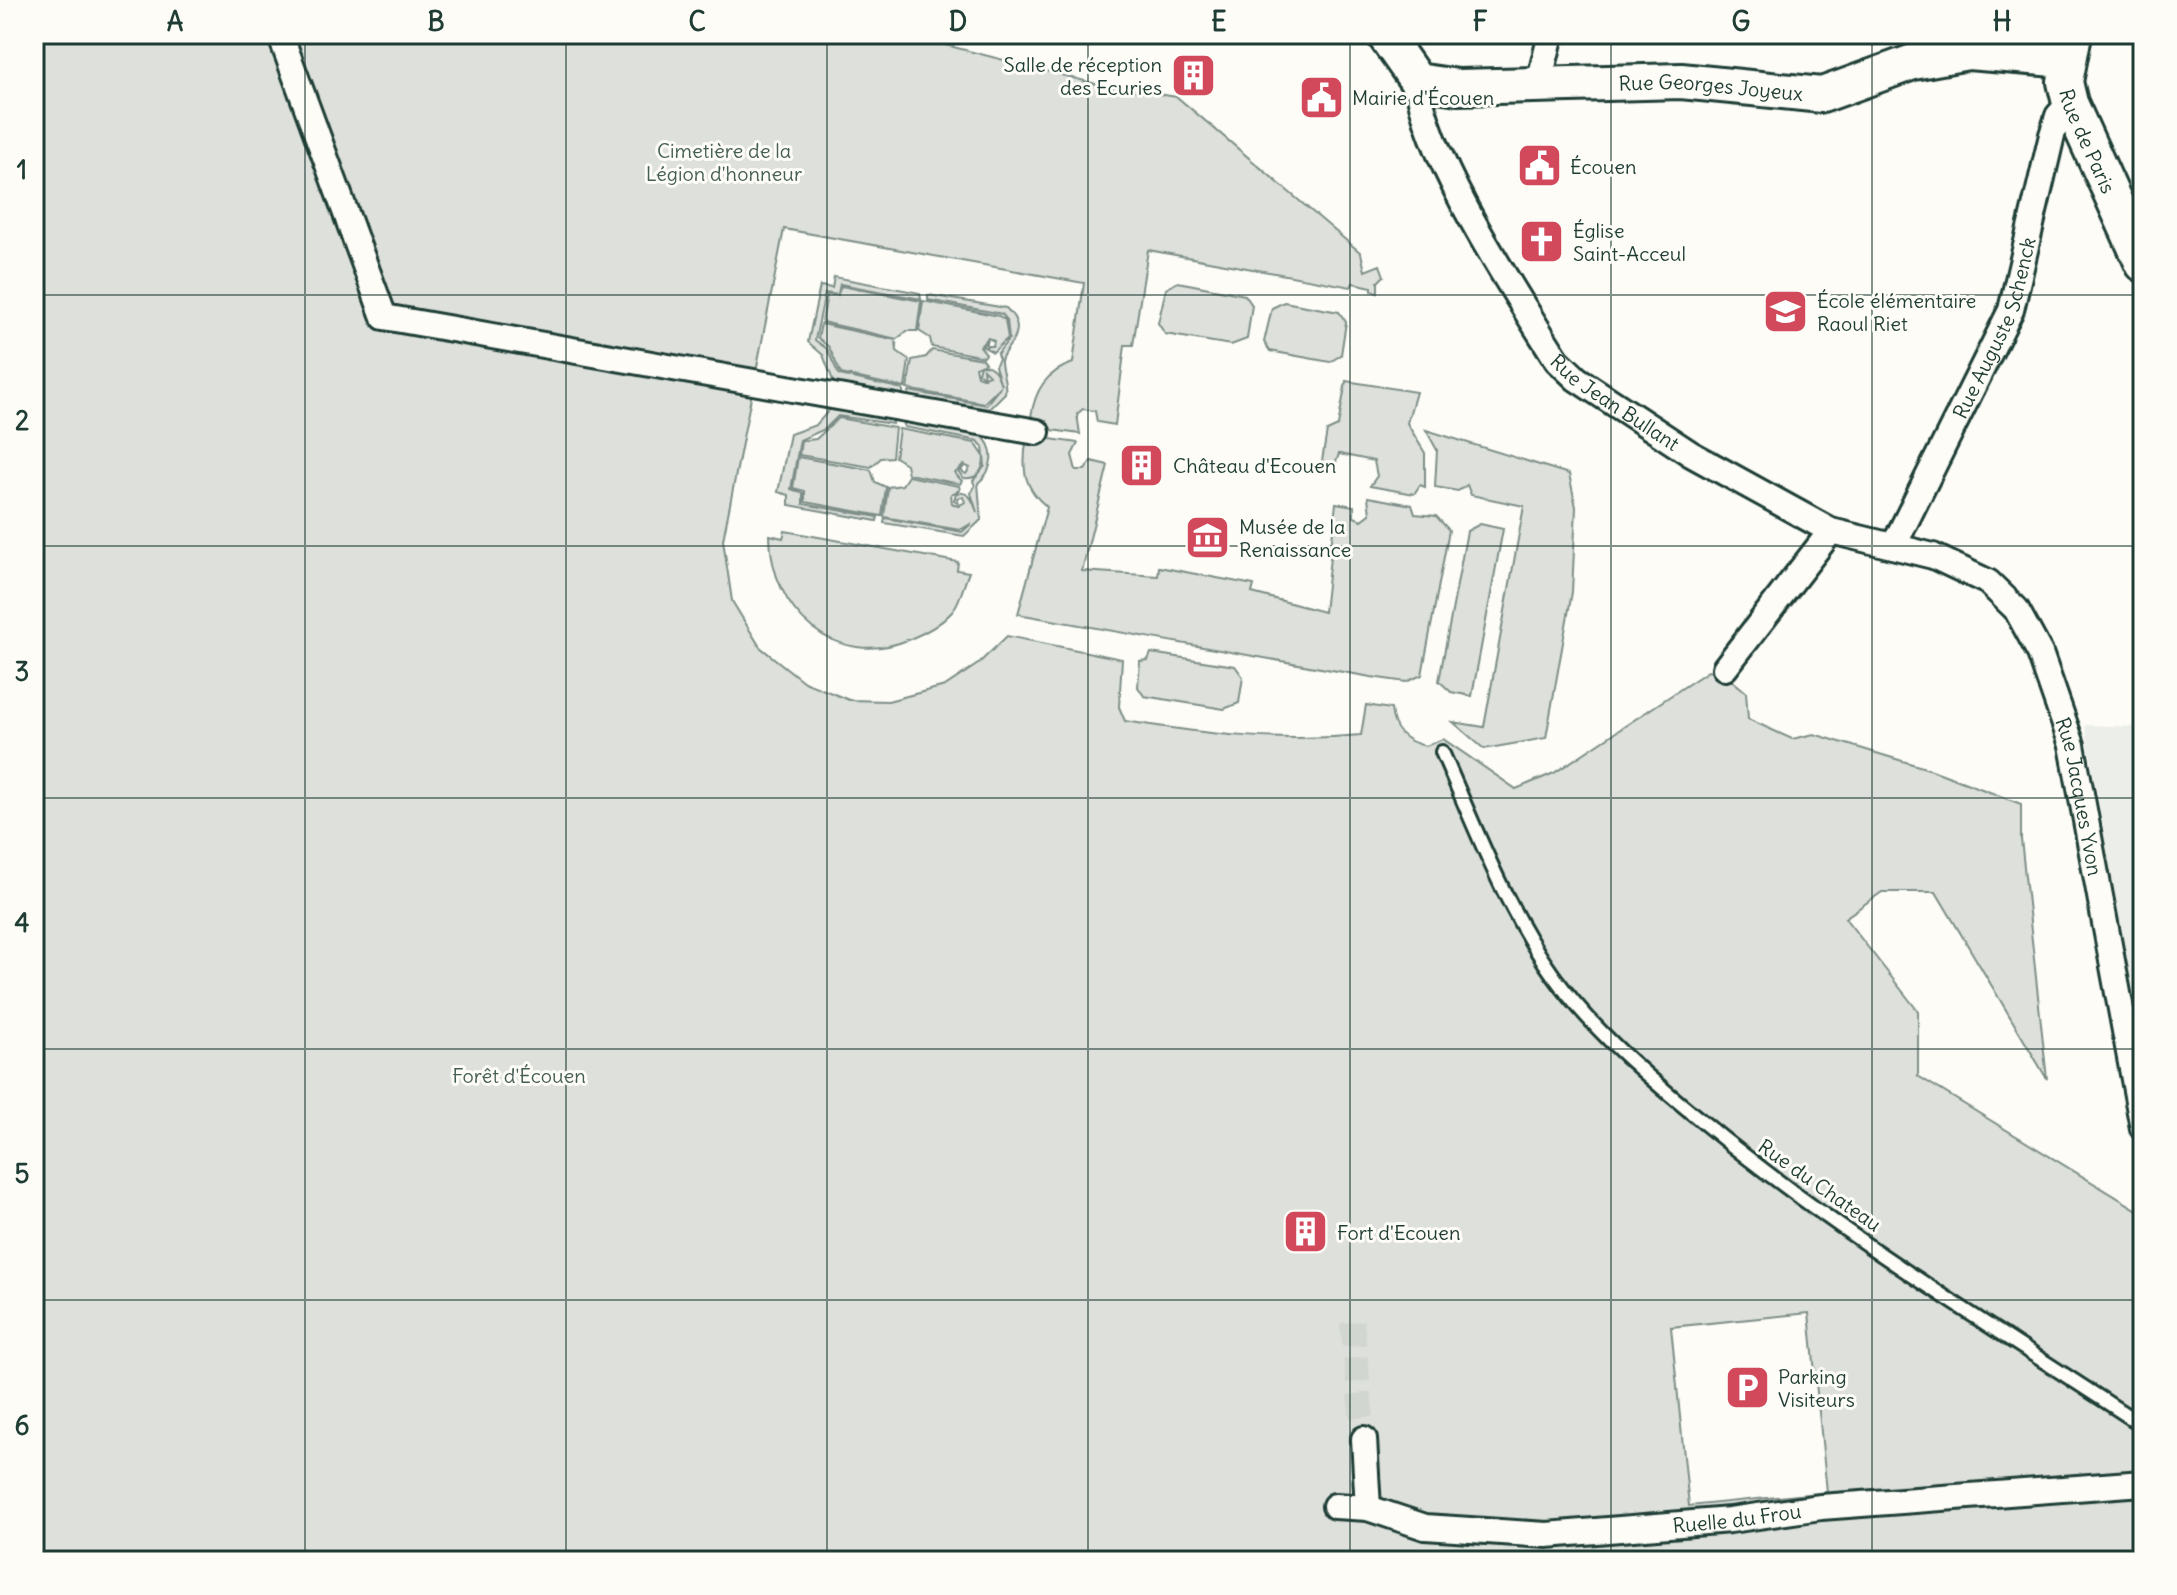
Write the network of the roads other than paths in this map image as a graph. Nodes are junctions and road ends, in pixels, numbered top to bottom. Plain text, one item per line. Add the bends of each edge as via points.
1 (280, 34) edge
2 (1551, 34) edge
3 (1386, 40) edge
4 (2070, 47) edge
5 (1417, 81) junction
6 (1539, 83) junction
7 (2070, 103) junction
8 (2143, 264) edge
9 (1037, 432) dead end
10 (1831, 531) junction
11 (1894, 545) junction
12 (1725, 668) dead end
13 (1442, 752) dead end
14 (2143, 1128) edge
15 (2143, 1426) edge
16 (1364, 1439) tunnel mouth
17 (2143, 1483) edge
18 (1335, 1506) dead end
19 (1368, 1508) junction

1 - 9 street via 384,317
2 - 6 street
3 - 5 main road
4 - 6 main road, Rue Georges Joyeux via 1968,52 1913,62 1822,95 1681,81
4 - 7 main road, Rue de Paris via 2065,82
5 - 6 main road, Rue Georges Joyeux via 1458,87
5 - 10 street, Rue Jean Bullant via 1421,114 1438,148 1557,360 1577,379 1691,454
7 - 8 main road, Rue de Paris
7 - 11 street, Rue Auguste Schenck via 2058,116 2052,135 2011,310
10 - 11 street, Rue Jean Bullant
10 - 12 street
11 - 14 street, Rue Jacques Yvon via 1933,556 1997,588 2016,609 2040,653 2072,745
13 - 15 lane, Rue du Chateau via 1522,923 1552,974 1601,1034 1788,1191
16 - 19 street
17 - 19 street, Ruelle du Frou via 1821,1507 1547,1535 1425,1527
18 - 19 street, Ruelle du Frou

